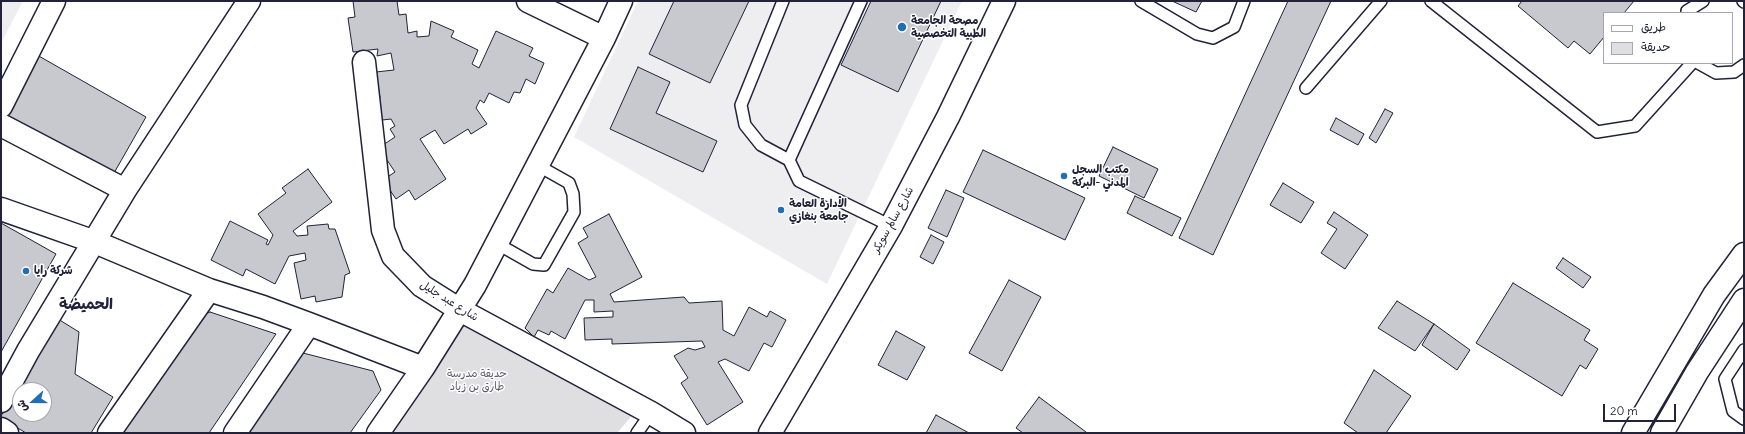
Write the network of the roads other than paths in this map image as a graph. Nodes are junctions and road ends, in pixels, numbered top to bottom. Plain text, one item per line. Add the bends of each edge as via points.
1 (54, 1) edge
2 (249, 1) edge
3 (528, 1) edge
4 (621, 1) edge
5 (783, 1) edge
6 (861, 1) edge
7 (1004, 1) edge
8 (1141, 1) edge
9 (1244, 1) edge
10 (1381, 1) edge
11 (1430, 1) edge
12 (1703, 1) edge
13 (1687, 12) edge
14 (604, 38) junction
15 (364, 62) dead end
16 (1691, 64) edge
17 (1700, 64) edge
18 (1744, 65) edge
19 (1306, 88) dead end
20 (1, 106) edge
21 (1, 125) edge
22 (789, 160) junction
23 (537, 165) junction
24 (126, 190) junction
25 (1, 209) edge
26 (890, 226) junction
27 (95, 242) junction
28 (496, 243) junction
29 (1744, 254) edge
30 (209, 290) junction
31 (1744, 300) edge
32 (460, 310) junction
33 (309, 324) junction
34 (1744, 350) edge
35 (423, 368) junction
36 (1, 401) edge
37 (651, 413) junction
38 (1744, 419) edge
39 (1, 429) edge
40 (7, 433) edge
41 (109, 433) edge
42 (235, 433) edge
43 (378, 433) edge
44 (636, 433) edge
45 (684, 433) edge
46 (770, 433) edge
47 (1633, 433) edge
48 (1662, 433) edge

1 - 20 main road
2 - 24 main road
3 - 14 main road
4 - 14 main road
5 - 22 lane via 740,105 745,125 761,146
6 - 22 lane
7 - 26 main road, شارع سالم سويكر via 948,117
8 - 9 lane via 1198,34 1213,38 1234,27
10 - 19 lane
11 - 16 lane via 1597,132 1635,126
12 - 13 lane
14 - 23 main road
15 - 32 main road, شارع عبد جليل via 383,230 393,256 422,286
17 - 18 lane via 1716,73 1734,72
21 - 24 main road
22 - 26 lane via 799,181
23 - 28 main road
23 - 28 lane via 570,183 574,212 544,264 533,264
24 - 27 main road
25 - 27 main road
26 - 46 main road, شارع سالم سويكر
27 - 30 main road
27 - 36 main road via 28,351
28 - 32 main road
29 - 47 main road via 1714,295
30 - 33 main road
30 - 41 main road
31 - 48 main road via 1697,372
32 - 35 main road
32 - 37 main road, شارع عبد جليل
33 - 35 main road
33 - 42 main road
34 - 38 lane via 1725,379 1733,411
35 - 43 main road
37 - 44 lane
37 - 45 main road, شارع عبد جليل
39 - 40 main road

